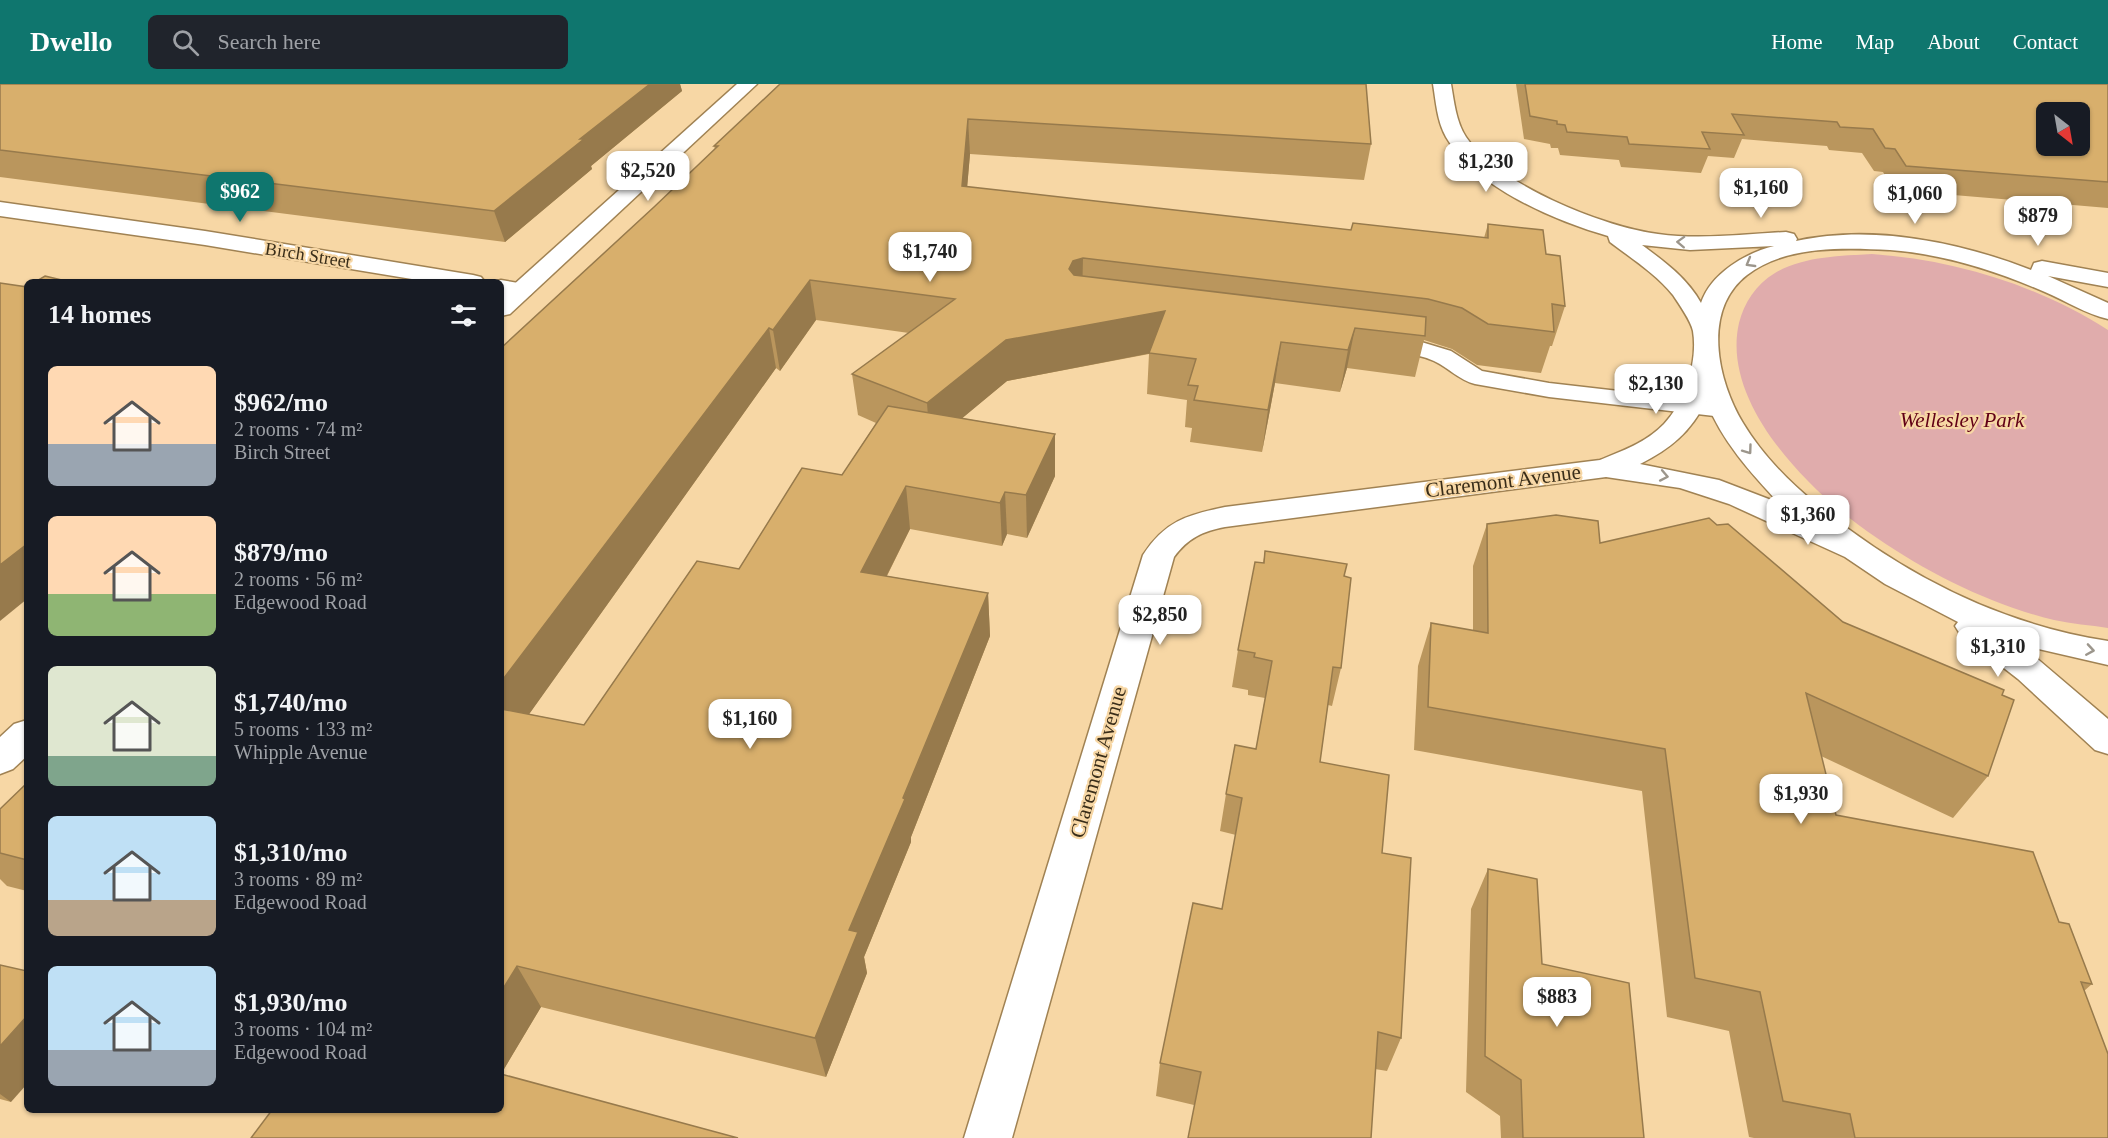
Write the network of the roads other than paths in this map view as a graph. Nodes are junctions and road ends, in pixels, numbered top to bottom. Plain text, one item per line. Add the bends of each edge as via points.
1 (748, 84) edge
2 (1442, 84) edge
3 (0, 209) edge
4 (1609, 231) junction
5 (1907, 244) junction
6 (1961, 255) junction
7 (455, 279) edge
8 (2108, 280) edge
9 (512, 289) edge
10 (504, 304) edge
11 (2108, 312) edge
12 (1705, 329) junction
13 (1360, 341) edge
14 (1706, 361) junction
15 (1691, 406) junction
16 (1724, 410) junction
17 (1606, 468) junction
18 (1853, 549) junction
19 (1914, 586) junction
20 (2108, 653) edge
21 (2108, 740) edge
22 (988, 1138) edge

1 - 9 street
2 - 4 street via 1449,121 1472,157 1530,195
3 - 7 street, Birch Street
5 -> 4 street via 1833,239 1659,242
4 - 12 street via 1642,254 1683,292
5 - 6 street
5 -> 12 street via 1822,243 1781,250 1749,263 1726,282 1712,302
6 - 8 street
6 - 11 street via 2017,272
9 - 10 street
12 - 14 street
13 - 15 lane via 1418,348 1443,356 1475,377 1549,390
14 - 15 street, Claremont Avenue
14 - 16 street
15 - 16 lane
15 - 17 street, Claremont Avenue via 1667,437
16 -> 18 street via 1762,470 1802,511
17 -> 18 street, Claremont Avenue via 1721,490
17 - 22 street, Claremont Avenue via 1225,517 1196,523 1172,536 1159,555
18 - 19 street
19 -> 20 street via 1984,621 2060,645
19 - 21 street via 2030,670

